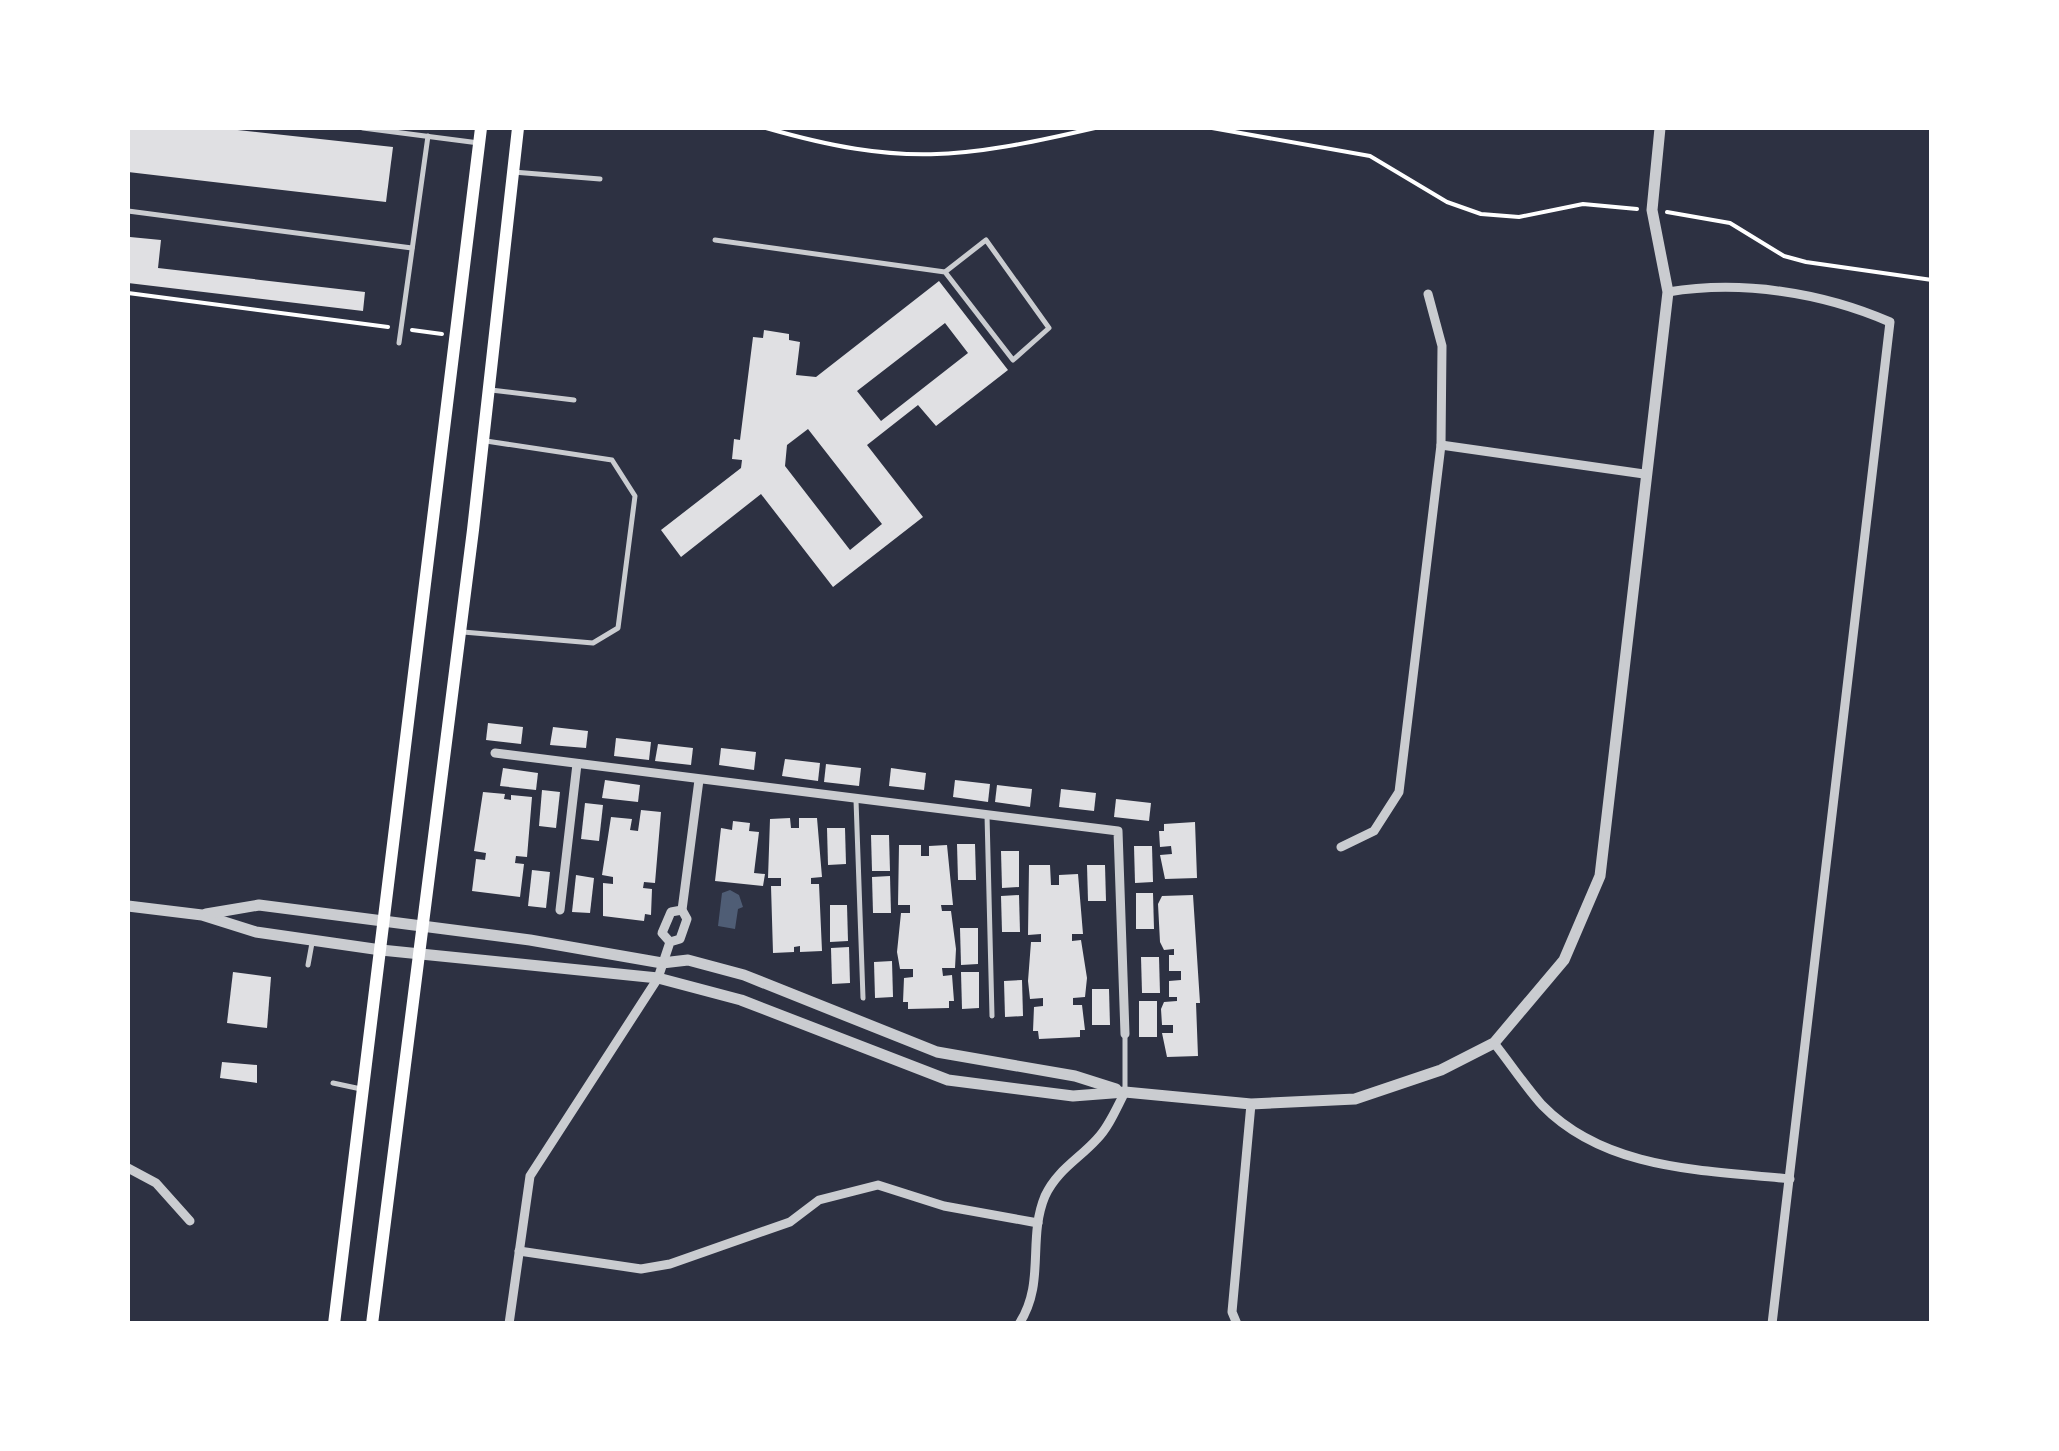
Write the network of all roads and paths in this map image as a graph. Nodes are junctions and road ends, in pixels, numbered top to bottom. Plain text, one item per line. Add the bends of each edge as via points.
1 (364, 128) edge
2 (482, 128) edge
3 (518, 128) edge
4 (766, 128) edge
5 (1094, 128) edge
6 (1212, 128) edge
7 (1660, 128) edge
8 (428, 136) junction
9 (480, 143) junction
10 (512, 172) junction
11 (600, 179) dead end
12 (128, 210) edge
13 (1652, 210) junction
14 (715, 240) dead end
15 (412, 248) junction
16 (945, 272) junction
17 (1932, 280) edge
18 (1668, 292) junction
19 (128, 294) edge
20 (1428, 294) dead end
21 (401, 329) junction
22 (457, 336) junction
23 (399, 343) dead end
24 (488, 390) junction
25 (574, 400) dead end
26 (483, 441) junction
27 (1440, 446) junction
28 (1644, 474) junction
29 (460, 631) junction
30 (495, 754) dead end
31 (577, 764) junction
32 (699, 780) junction
33 (856, 800) junction
34 (987, 815) junction
35 (1342, 848) dead end
36 (128, 906) edge
37 (560, 910) dead end
38 (682, 910) junction
39 (202, 915) junction
40 (384, 921) junction
41 (424, 926) junction
42 (312, 939) junction
43 (670, 942) junction
44 (382, 950) junction
45 (420, 954) junction
46 (662, 964) junction
47 (308, 965) dead end
48 (658, 978) junction
49 (863, 998) dead end
50 (992, 1016) dead end
51 (1125, 1034) joint
52 (1494, 1043) junction
53 (333, 1083) dead end
54 (364, 1090) junction
55 (1126, 1092) junction
56 (1251, 1104) junction
57 (128, 1168) edge
58 (1790, 1179) junction
59 (190, 1222) dead end
60 (1038, 1222) junction
61 (519, 1251) junction
62 (334, 1324) edge
63 (372, 1324) edge
64 (508, 1324) edge
65 (1020, 1324) edge
66 (1236, 1324) edge
67 (1772, 1324) edge

1 - 8 lane
2 - 9 main road
3 - 10 main road
4 - 5 path via 841,147 932,158
6 - 13 path via 1370,156 1481,214 1519,216 1584,204
7 - 13 street
8 - 9 lane
8 - 15 lane
9 - 22 main road
10 - 11 lane
10 - 24 main road
12 - 15 lane
13 - 17 path via 1730,222 1806,262
13 - 18 street
14 - 16 lane
15 - 21 lane
16 - 16 lane via 1013,360 1049,328 986,240
18 - 28 street
18 - 58 street via 1709,285 1820,297 1890,322
19 - 21 path
20 - 27 street via 1442,346
21 - 22 path
21 - 23 lane
22 - 40 main road
24 - 25 lane
24 - 26 main road
26 - 29 main road
26 - 29 lane via 612,460 635,496 618,628 593,644
27 - 28 street
27 - 35 street via 1400,792 1374,831
28 - 52 street via 1600,876 1564,960
29 - 41 main road
30 - 31 street
31 - 32 street
31 - 37 street
32 - 33 street
32 - 38 street
33 - 34 street
33 - 49 lane
34 - 50 lane
34 - 51 street via 1118,832
36 - 39 street
38 - 43 street via 687,919 680,939
38 - 43 street via 671,912 662,933
39 - 40 street via 259,905
39 - 42 street via 256,932
40 - 41 street
40 - 44 main road
41 - 45 main road
41 - 46 street
42 - 44 street
42 - 47 lane
43 - 46 street
44 - 45 street
44 - 54 main road
45 - 48 street
45 - 63 main road
46 - 48 street
46 - 55 street via 688,960 744,975 937,1052 1075,1076
48 - 55 street via 741,1000 948,1080 1073,1096
48 - 61 street via 530,1176
51 - 55 lane
52 - 56 street via 1440,1070 1355,1098
52 - 58 street via 1544,1107 1609,1152
53 - 54 lane
54 - 62 main road
55 - 56 street
55 - 60 street via 1099,1138 1064,1166
56 - 66 street
57 - 59 street via 156,1183
58 - 67 street
60 - 61 street via 944,1206 878,1185 834,1194 790,1222 670,1264 641,1269
60 - 65 street via 1036,1292
61 - 64 street

